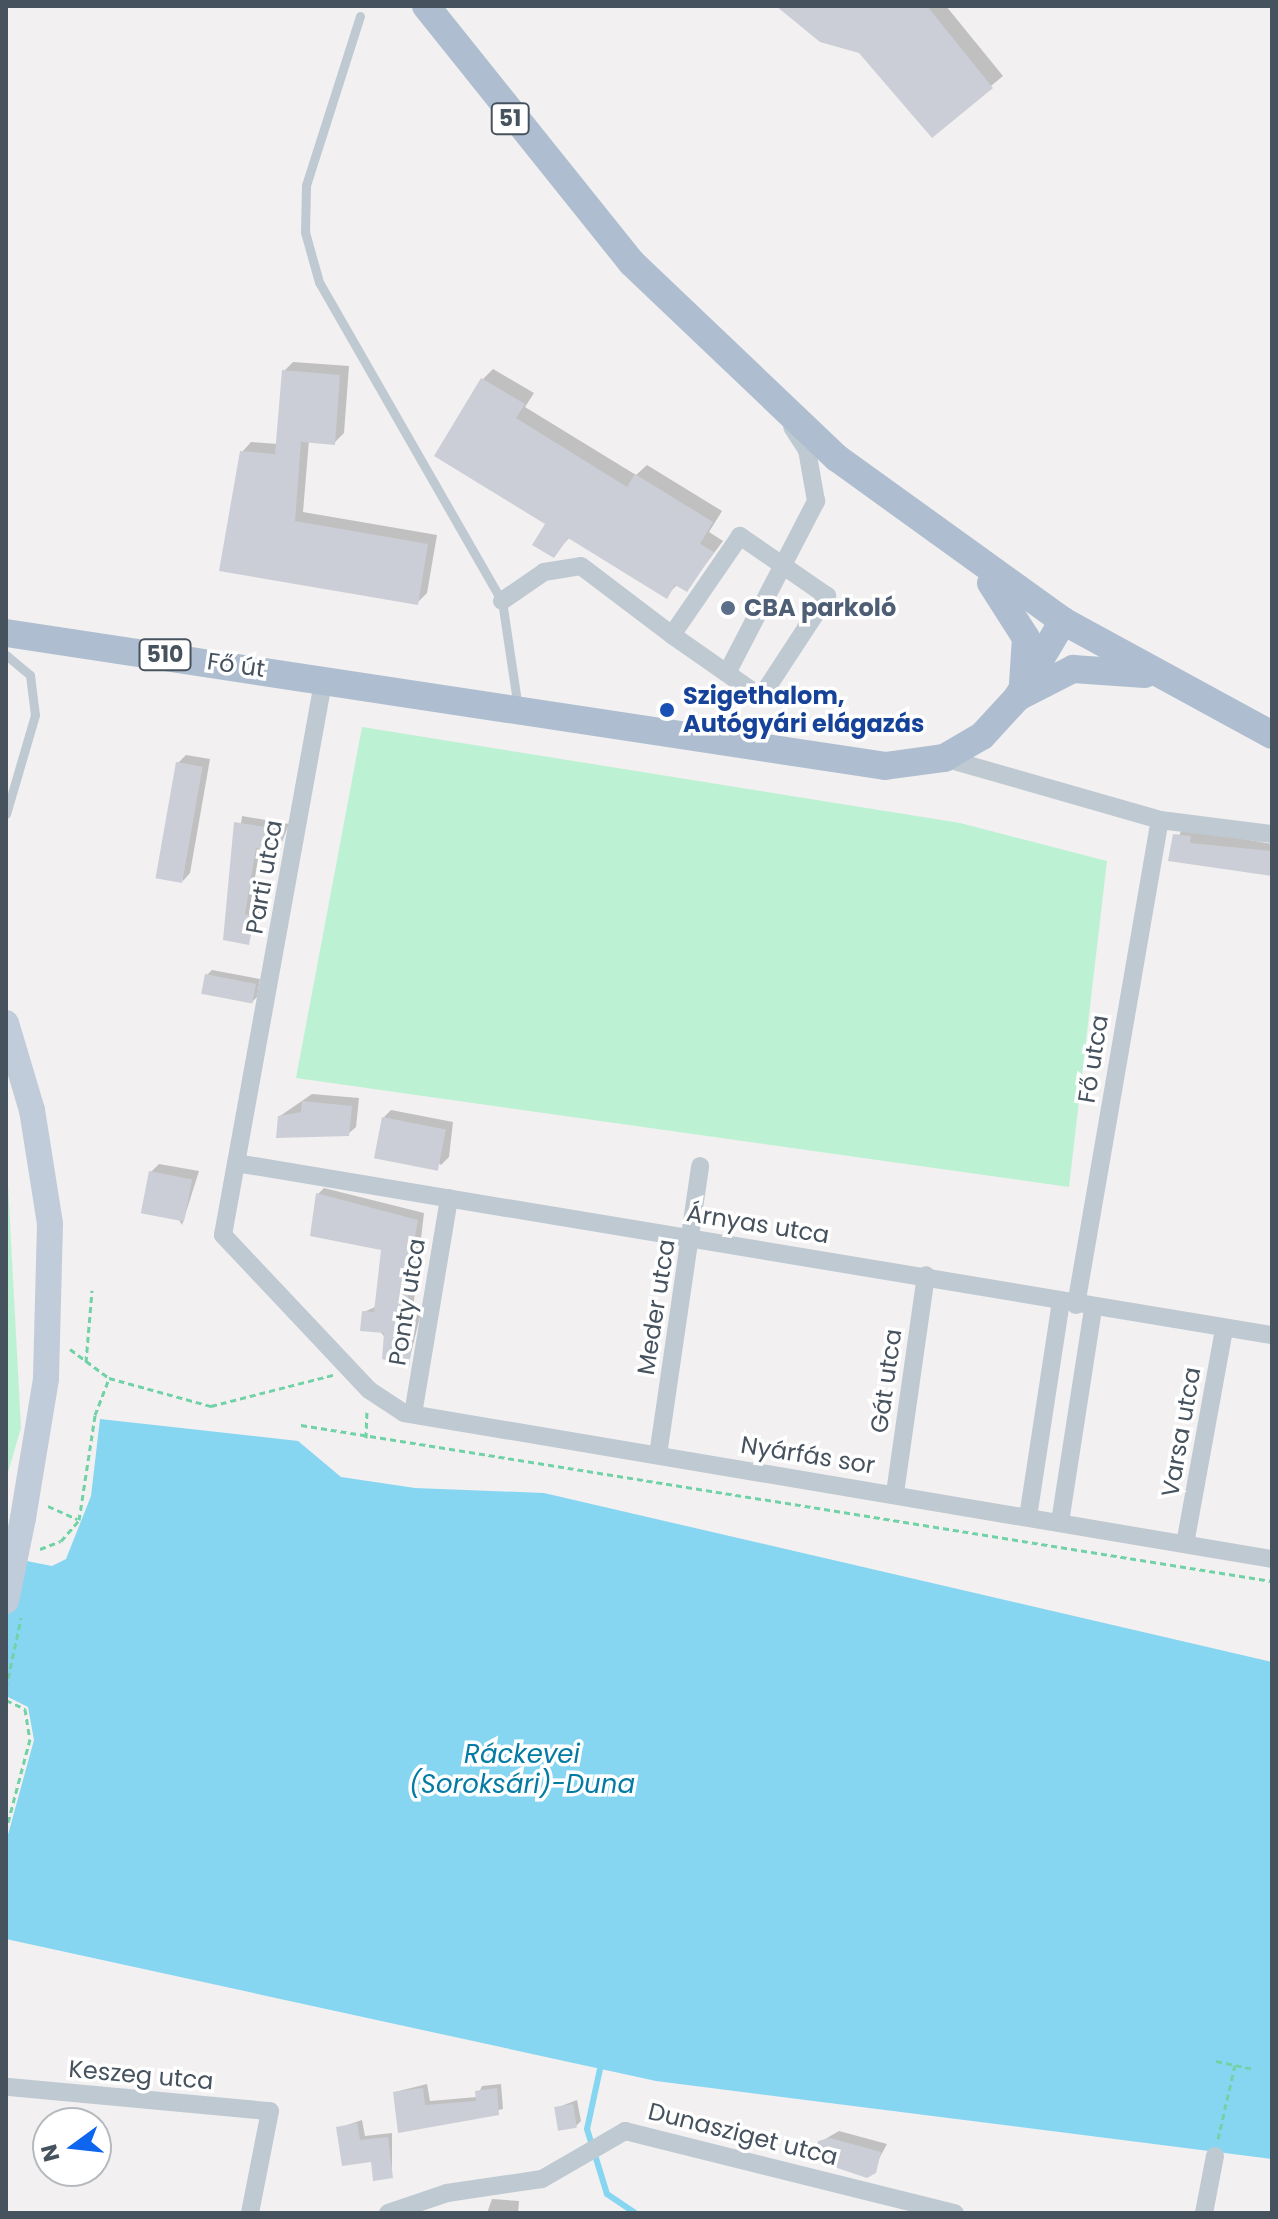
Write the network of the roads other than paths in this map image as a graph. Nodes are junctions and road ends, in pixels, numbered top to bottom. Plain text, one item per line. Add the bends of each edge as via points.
1 (426, 6) edge
2 (360, 16) dead end
3 (771, 395) junction
4 (968, 555) junction
5 (789, 564) junction
6 (502, 601) junction
7 (1063, 621) junction
8 (6, 633) edge
9 (672, 635) junction
10 (6, 655) edge
11 (727, 673) junction
12 (1162, 676) junction
13 (324, 677) junction
14 (1017, 698) junction
15 (518, 708) junction
16 (1272, 735) edge
17 (944, 758) junction
18 (6, 814) edge
19 (1160, 820) junction
20 (1272, 834) edge
21 (6, 1023) edge
22 (236, 1163) junction
23 (700, 1166) dead end
24 (449, 1198) junction
25 (690, 1238) junction
26 (926, 1275) junction
27 (1077, 1305) junction
28 (1224, 1329) junction
29 (1272, 1335) edge
30 (413, 1414) junction
31 (658, 1455) junction
32 (895, 1493) junction
33 (1028, 1517) junction
34 (1060, 1522) junction
35 (1185, 1544) junction
36 (1272, 1559) edge
37 (6, 1601) edge
38 (9, 2087) dead end
39 (1215, 2156) road end
40 (250, 2213) edge
41 (388, 2213) edge
42 (955, 2213) edge
43 (1204, 2213) edge

1 - 3 main road, 51 via 592,218 721,355
2 - 6 lane via 306,185 305,232 319,282
3 - 4 main road, 51 via 837,458
3 - 5 street via 814,473 816,501
4 - 7 main road, 51
4 - 14 main road via 1009,605 1026,638
5 - 9 street via 740,536
5 - 11 street
5 - 11 street via 827,596 761,697
6 - 9 street via 544,572 581,566
6 - 15 lane
7 - 12 main road, 51
7 - 14 main road, 510
8 - 13 main road, Fő út / 510
9 - 11 street
10 - 18 lane via 30,675 35,715
12 - 14 main road via 1073,669
12 - 16 main road, 51
13 - 15 main road, 510
13 - 22 street, Parti utca
14 - 17 main road, 510 via 982,736
15 - 17 main road, 510 via 885,766
17 - 19 street
19 - 20 street
19 - 27 street, Fő utca
21 - 37 street, bridge via 32,1110 50,1224 46,1379 34,1511
22 - 24 street, Árnyas utca
22 - 30 street, Nyárfás sor via 223,1235 369,1390
23 - 25 street, Meder utca
24 - 25 street, Árnyas utca
24 - 30 street, Ponty utca
25 - 26 street, Árnyas utca
25 - 31 street, Meder utca
26 - 27 street, Árnyas utca
26 - 32 street, Gát utca
27 - 28 street, Árnyas utca
27 - 33 street, Fő utca
27 - 34 street, Fő utca
28 - 29 street, Árnyas utca
28 - 35 street, Varsa utca
30 - 31 street, Nyárfás sor
31 - 32 street, Nyárfás sor
32 - 33 street, Nyárfás sor
33 - 34 street, Nyárfás sor
34 - 35 street, Nyárfás sor
35 - 36 street, Nyárfás sor
38 - 40 street, Keszeg utca via 270,2111
39 - 43 street
41 - 42 street, Dunasziget utca via 447,2193 542,2179 625,2131 650,2132

